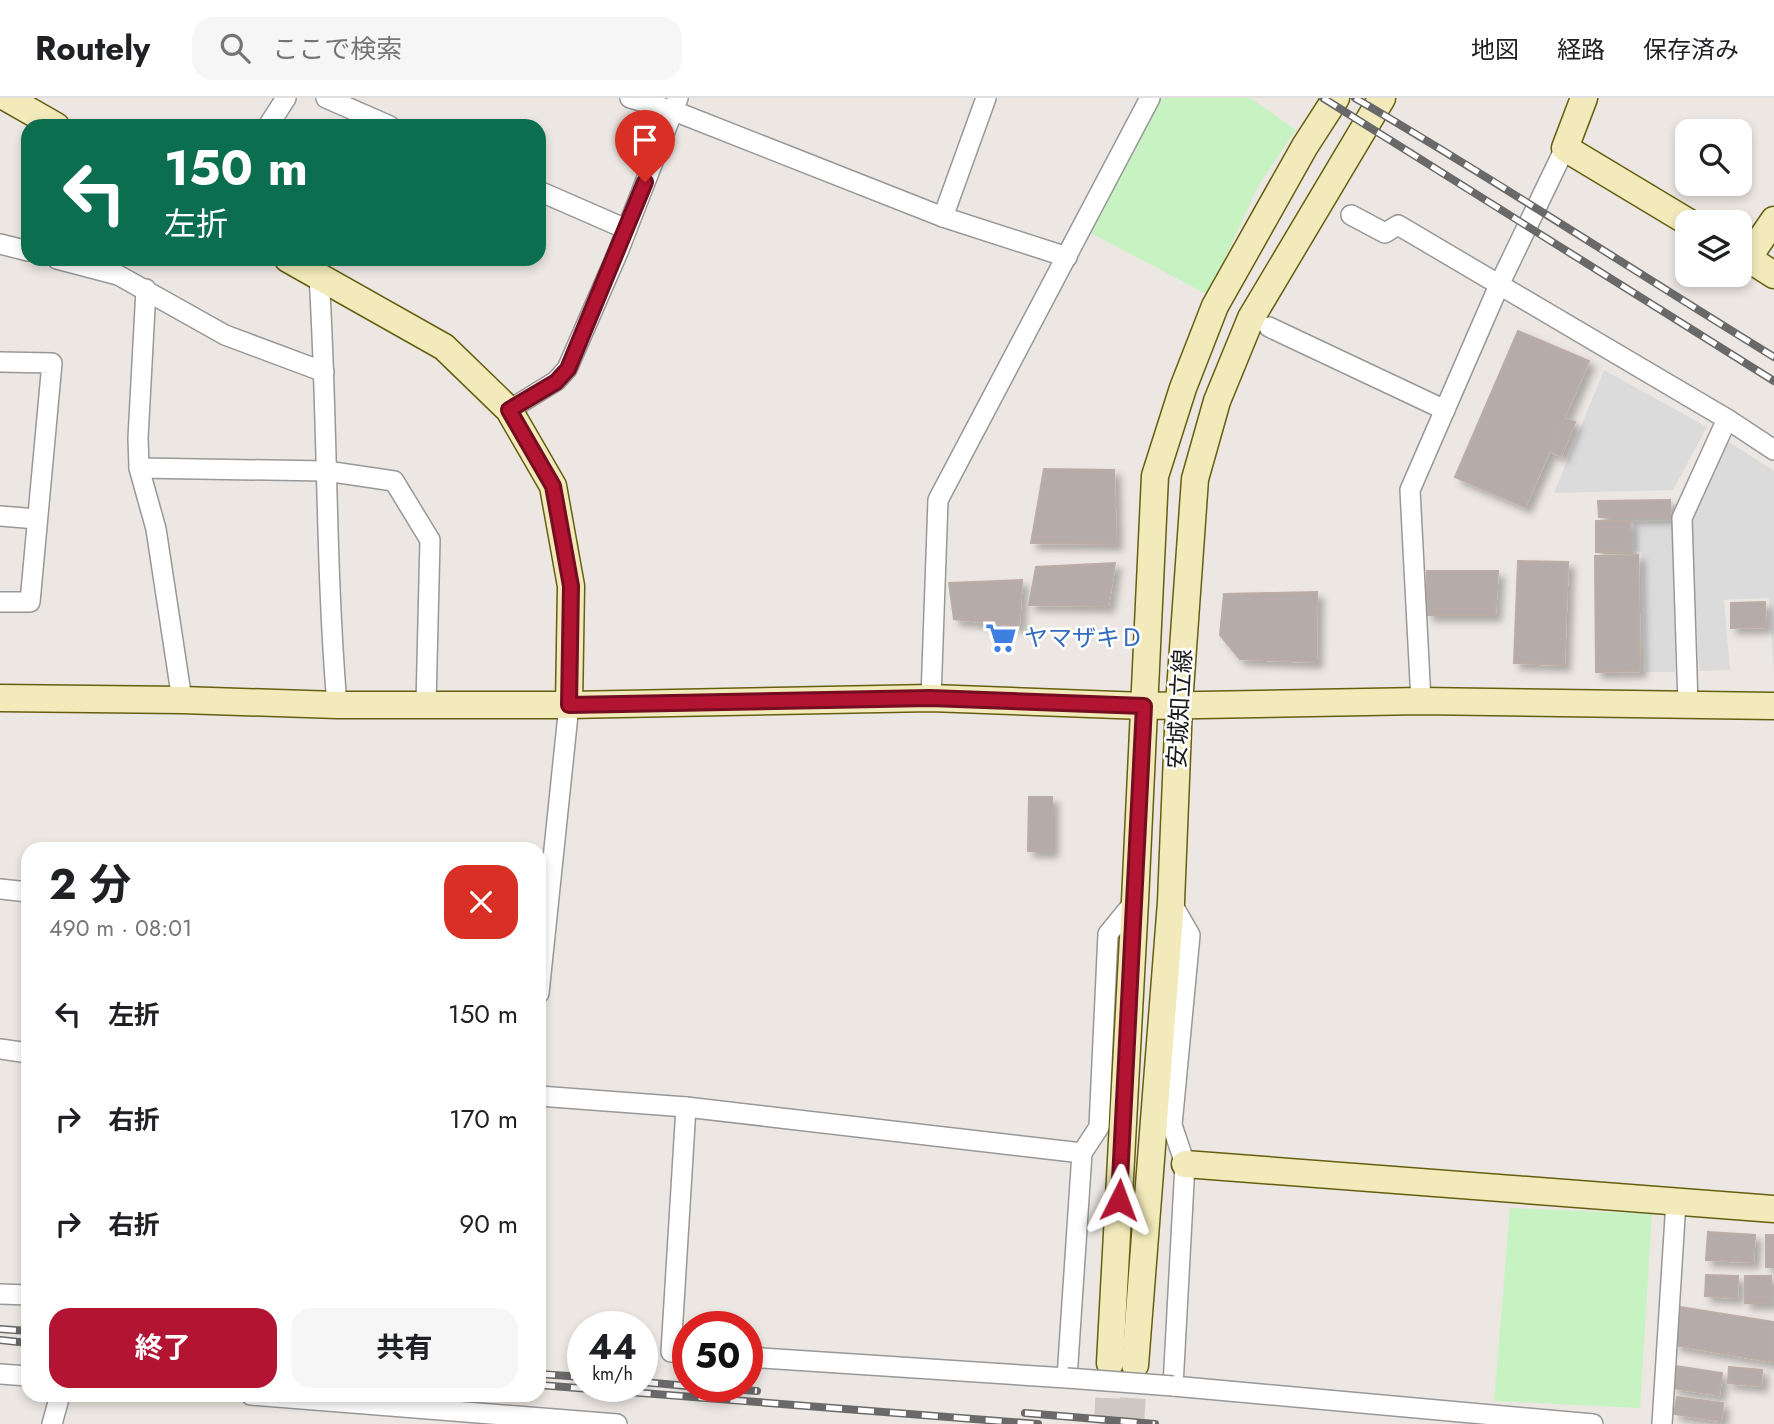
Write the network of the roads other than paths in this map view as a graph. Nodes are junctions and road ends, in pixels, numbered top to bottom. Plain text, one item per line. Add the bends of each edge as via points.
1 (7, 98) edge
2 (286, 98) edge
3 (326, 98) edge
4 (630, 98) edge
5 (986, 98) edge
6 (1150, 98) edge
7 (1336, 98) edge
8 (1382, 98) edge
9 (1584, 98) edge
10 (676, 105) edge
11 (44, 119) edge
12 (272, 119) edge
13 (374, 119) edge
14 (1565, 148) junction
15 (546, 194) edge
16 (1675, 214) edge
17 (1351, 215) dead end
18 (943, 217) junction
19 (1774, 220) edge
20 (626, 229) junction
21 (0, 244) edge
22 (1752, 246) edge
23 (21, 249) edge
24 (1066, 257) junction
25 (1752, 261) edge
26 (84, 266) edge
27 (301, 266) edge
28 (1774, 275) edge
29 (319, 276) junction
30 (1500, 283) junction
31 (146, 289) junction
32 (1269, 327) dead end
33 (0, 362) edge
34 (324, 372) junction
35 (509, 410) junction
36 (1445, 410) junction
37 (1727, 418) junction
38 (1774, 450) edge
39 (139, 468) junction
40 (326, 471) junction
41 (0, 516) edge
42 (37, 519) junction
43 (0, 602) edge
44 (0, 698) edge
45 (930, 698) junction
46 (182, 700) junction
47 (1421, 701) junction
48 (426, 704) junction
49 (337, 705) junction
50 (569, 705) junction
51 (1179, 705) junction
52 (1688, 705) junction
53 (1144, 706) junction
54 (1774, 706) edge
55 (0, 889) edge
56 (21, 891) edge
57 (1135, 901) junction
58 (1171, 902) junction
59 (546, 926) edge
60 (0, 1049) edge
61 (21, 1053) edge
62 (546, 1097) edge
63 (687, 1107) junction
64 (1082, 1153) junction
65 (1185, 1164) junction
66 (1676, 1201) junction
67 (1774, 1209) edge
68 (0, 1294) edge
69 (21, 1295) edge
70 (674, 1311) edge
71 (763, 1358) edge
72 (0, 1374) edge
73 (21, 1376) edge
74 (1067, 1378) junction
75 (1173, 1386) junction
76 (58, 1402) edge
77 (339, 1402) edge
78 (52, 1424) edge
79 (617, 1424) edge
80 (1593, 1424) edge
81 (1662, 1424) edge

1 - 11 street
2 - 12 street
3 - 13 street
4 - 10 street
5 - 18 street
6 - 24 street
7 - 53 street, 安城知立線 via 1215,306 1155,476
8 - 51 street, 安城知立線 via 1251,318 1217,401 1195,479
9 - 14 street
10 - 18 street
10 - 20 street
14 - 16 street
14 - 30 street
15 - 20 street
17 - 30 street via 1385,233 1398,225
18 - 24 street
19 - 22 street
20 - 35 street via 568,369 556,382
21 - 23 street
24 - 45 street via 938,500
25 - 28 street
26 - 31 street
27 - 29 street
29 - 34 street
29 - 35 street via 444,347
30 - 36 street
30 - 37 street
31 - 34 street via 225,335
31 - 39 street
32 - 36 street
33 - 42 street via 52,363
34 - 40 street
35 - 50 street via 553,486 571,586
36 - 47 street via 1410,490
37 - 38 street
37 - 52 street via 1682,518
39 - 40 street
39 - 46 street via 156,529
40 - 48 street via 394,481 430,540
40 - 49 street via 329,616
41 - 42 street
42 - 43 street via 30,602
44 - 46 street
45 - 50 street
45 - 53 street
46 - 49 street
47 - 51 street
47 - 52 street
48 - 49 street
48 - 50 street
50 - 59 street
51 - 53 street
51 - 58 street, 安城知立線
52 - 54 street
53 - 57 street, 安城知立線
55 - 56 street
57 - 58 street, 安城知立線 via 1122,1364
57 - 64 street via 1108,934 1099,1127
58 - 65 street via 1190,935 1172,1125
60 - 61 street
62 - 63 street
63 - 64 street
63 - 70 street
64 - 74 street
65 - 66 street
65 - 75 street
66 - 67 street
66 - 81 street
68 - 69 street
71 - 74 street
72 - 73 street
74 - 75 street, bridge
75 - 80 street
76 - 78 street
77 - 79 street

